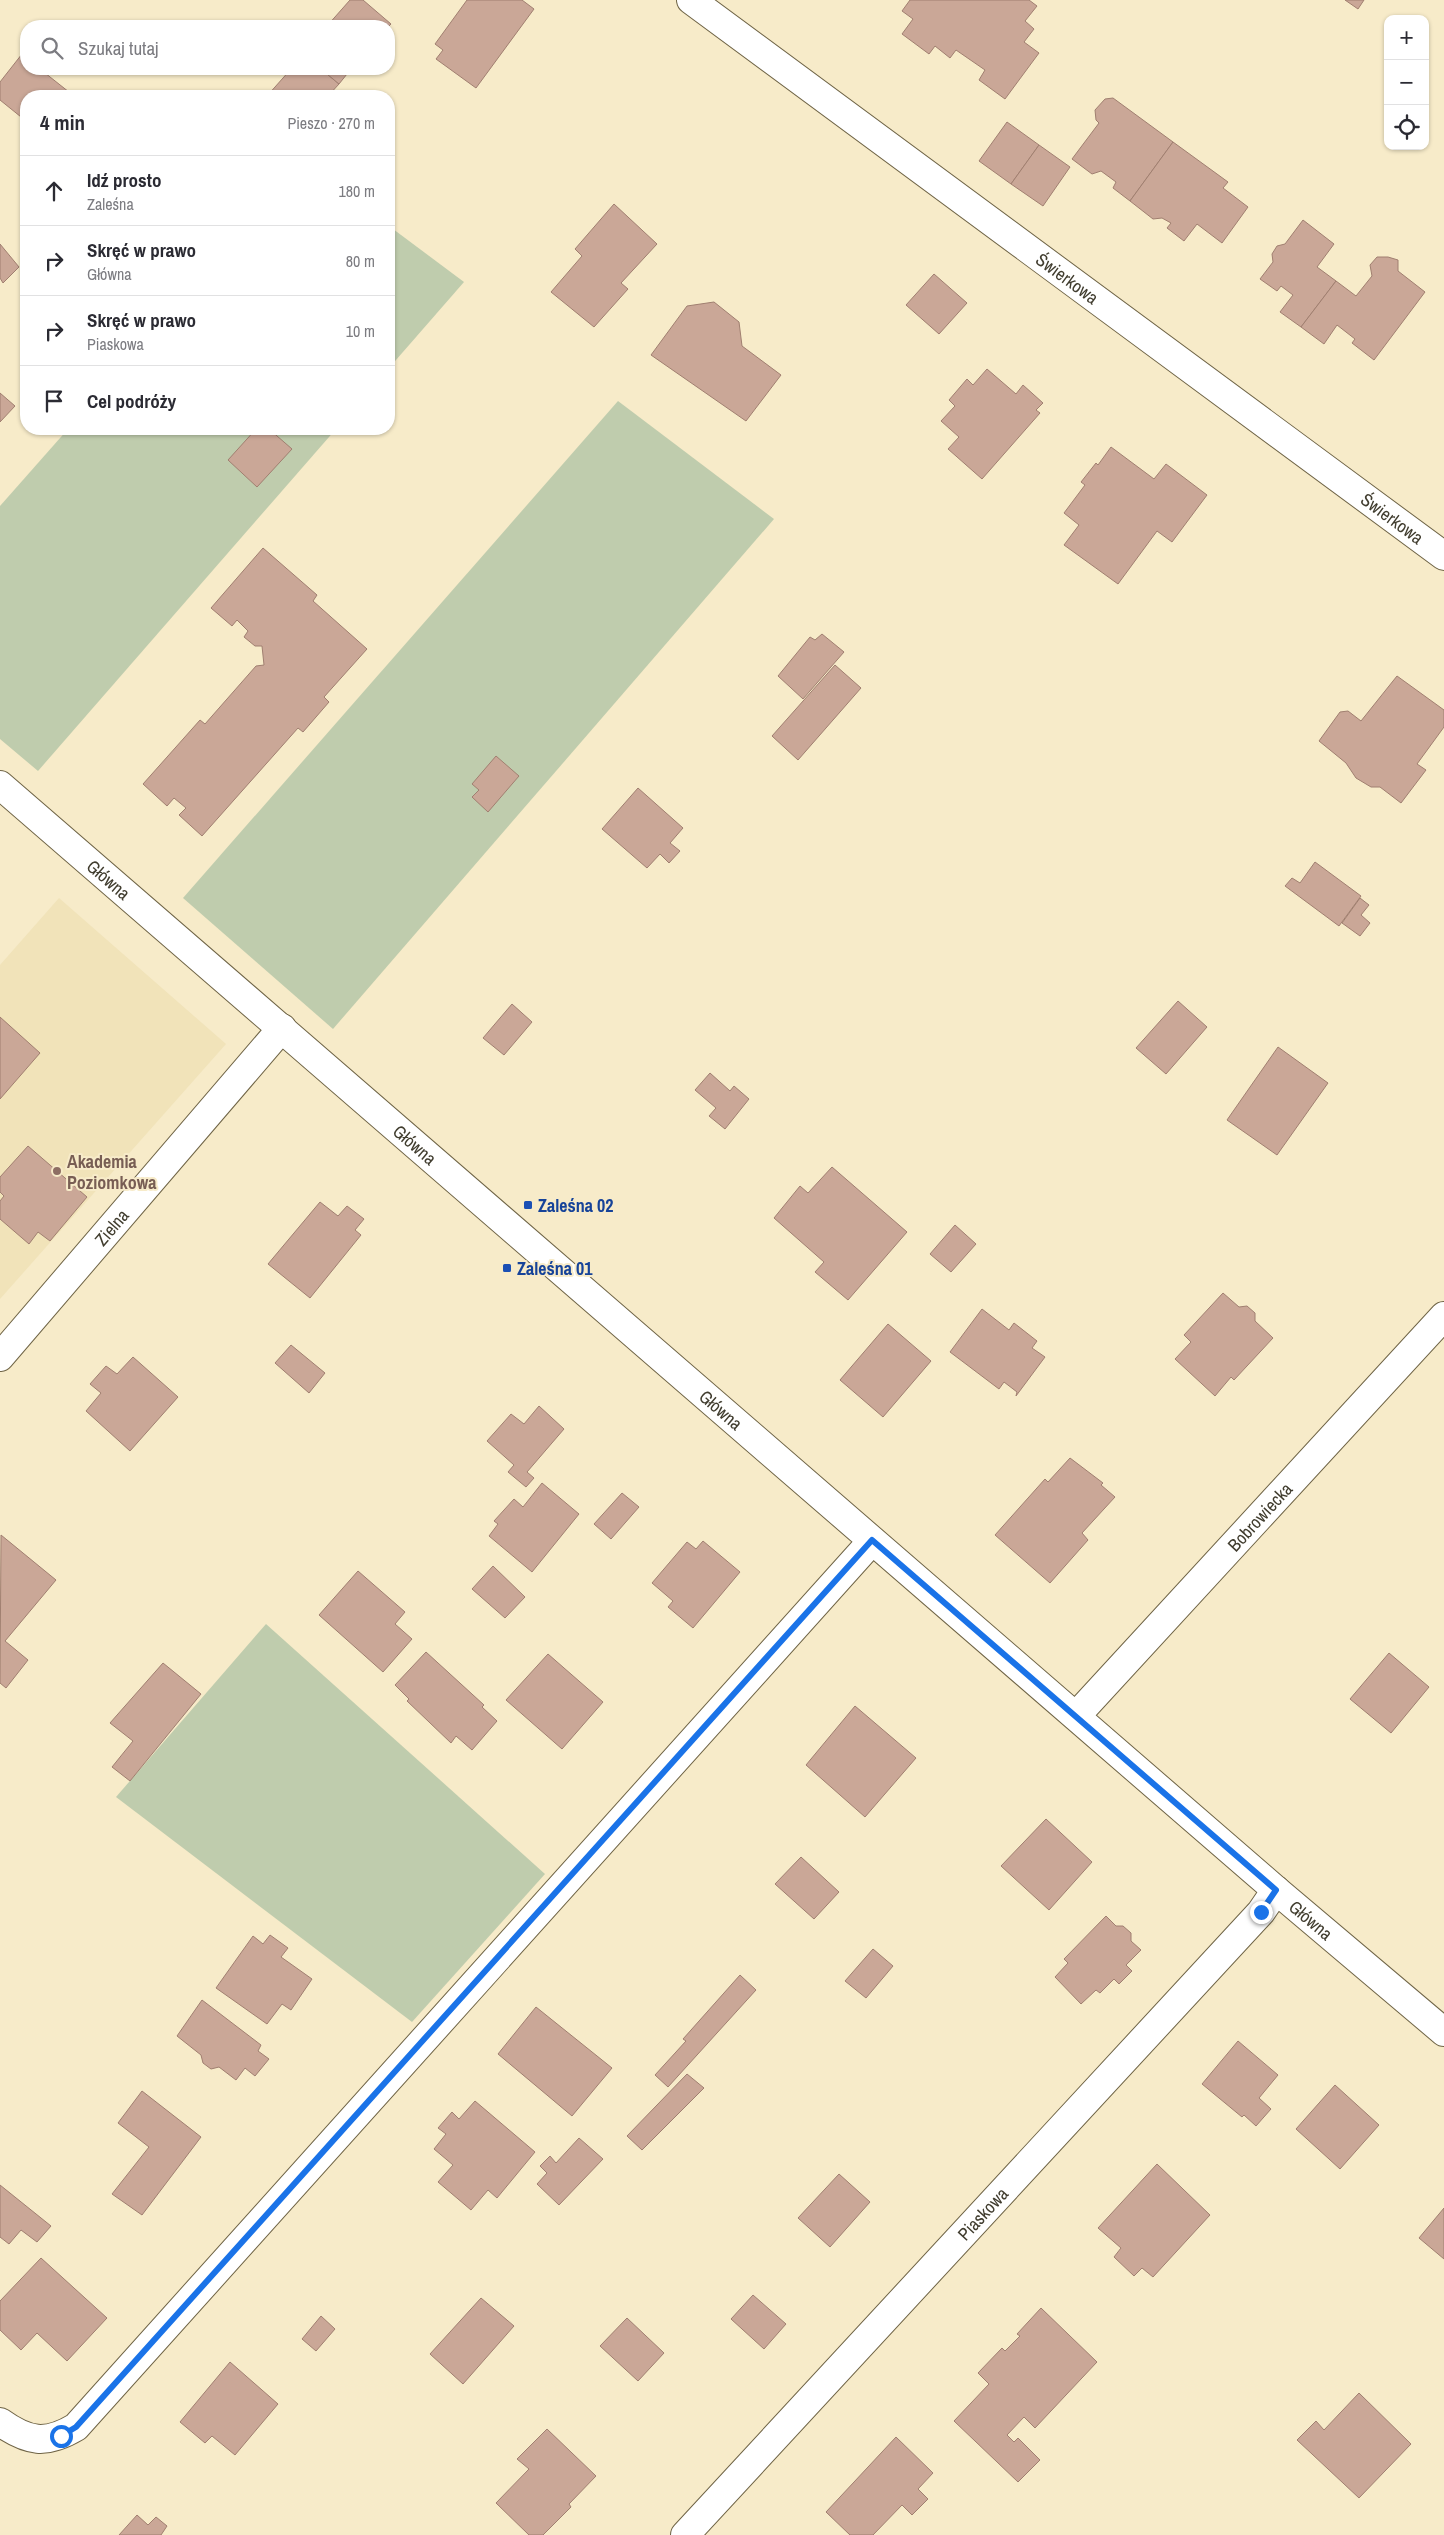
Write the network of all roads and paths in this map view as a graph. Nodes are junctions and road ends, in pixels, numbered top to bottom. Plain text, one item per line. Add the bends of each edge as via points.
1 (691, 0) edge
2 (1444, 556) edge
3 (0, 785) edge
4 (282, 1028) junction
5 (1444, 1316) edge
6 (0, 1357) edge
7 (872, 1540) junction
8 (1076, 1716) junction
9 (1276, 1890) junction
10 (1444, 2032) edge
11 (0, 2422) edge
12 (685, 2535) edge

1 - 2 street, Świerkowa
3 - 4 street, Główna
4 - 6 street, Zielna
4 - 7 street, Główna
5 - 8 street, Bobrowiecka
7 - 8 street, Główna
7 - 11 street via 76,2427 61,2436 35,2440
8 - 9 street, Główna
9 - 10 street, Główna
9 - 12 street, Piaskowa via 1261,1912

